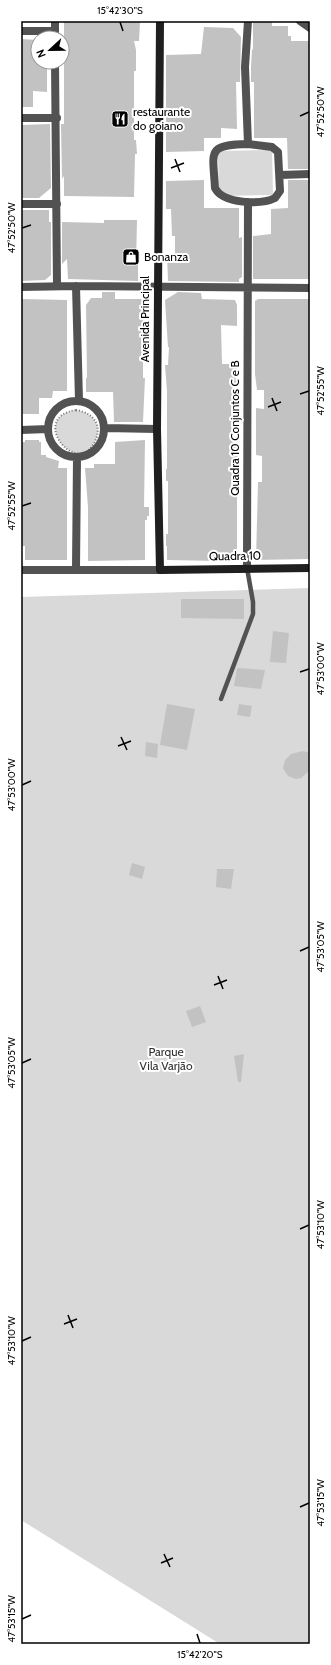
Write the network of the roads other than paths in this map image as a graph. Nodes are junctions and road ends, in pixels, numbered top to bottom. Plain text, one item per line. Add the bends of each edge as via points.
1 (160, 21) edge
2 (248, 21) edge
3 (300, 21) edge
4 (310, 28) edge
5 (55, 70) edge
6 (21, 118) edge
7 (57, 118) junction
8 (248, 144) junction
9 (310, 174) edge
10 (280, 175) junction
11 (248, 202) junction
12 (21, 204) edge
13 (57, 204) junction
14 (58, 286) junction
15 (76, 286) junction
16 (21, 287) edge
17 (158, 288) junction
18 (247, 288) junction
19 (310, 288) edge
20 (79, 401) junction
21 (105, 428) junction
22 (48, 429) junction
23 (157, 429) junction
24 (21, 430) edge
25 (77, 458) junction
26 (246, 568) junction
27 (310, 568) edge
28 (21, 570) edge
29 (76, 570) junction
30 (160, 570) junction
31 (220, 699) dead end

1 - 17 street, Avenida Principal
2 - 8 street via 245,67
3 - 4 street
5 - 7 street
6 - 7 street
7 - 13 street
8 - 10 street via 276,148
8 - 11 street via 219,146 213,157 216,191 222,197
9 - 10 street
10 - 11 street via 280,191 275,198
11 - 18 street, Quadra 10 Conjuntos C e B
12 - 13 street
13 - 14 street
14 - 15 street
14 - 16 street
15 - 17 street
15 - 20 street
17 - 18 street
17 - 23 street, Avenida Principal
18 - 19 street
18 - 26 street, Quadra 10 Conjuntos C e B
20 - 21 street via 92,405 101,415
20 - 22 street via 67,402 57,408 50,417
21 - 23 street
21 - 25 street via 102,443 91,454
22 - 24 street
22 - 25 street via 52,443 62,454
23 - 30 street, Avenida Principal
25 - 29 street
26 - 27 street, Quadra 10
26 - 30 street, Quadra 10
26 - 31 lane via 253,614
28 - 29 street
29 - 30 street

